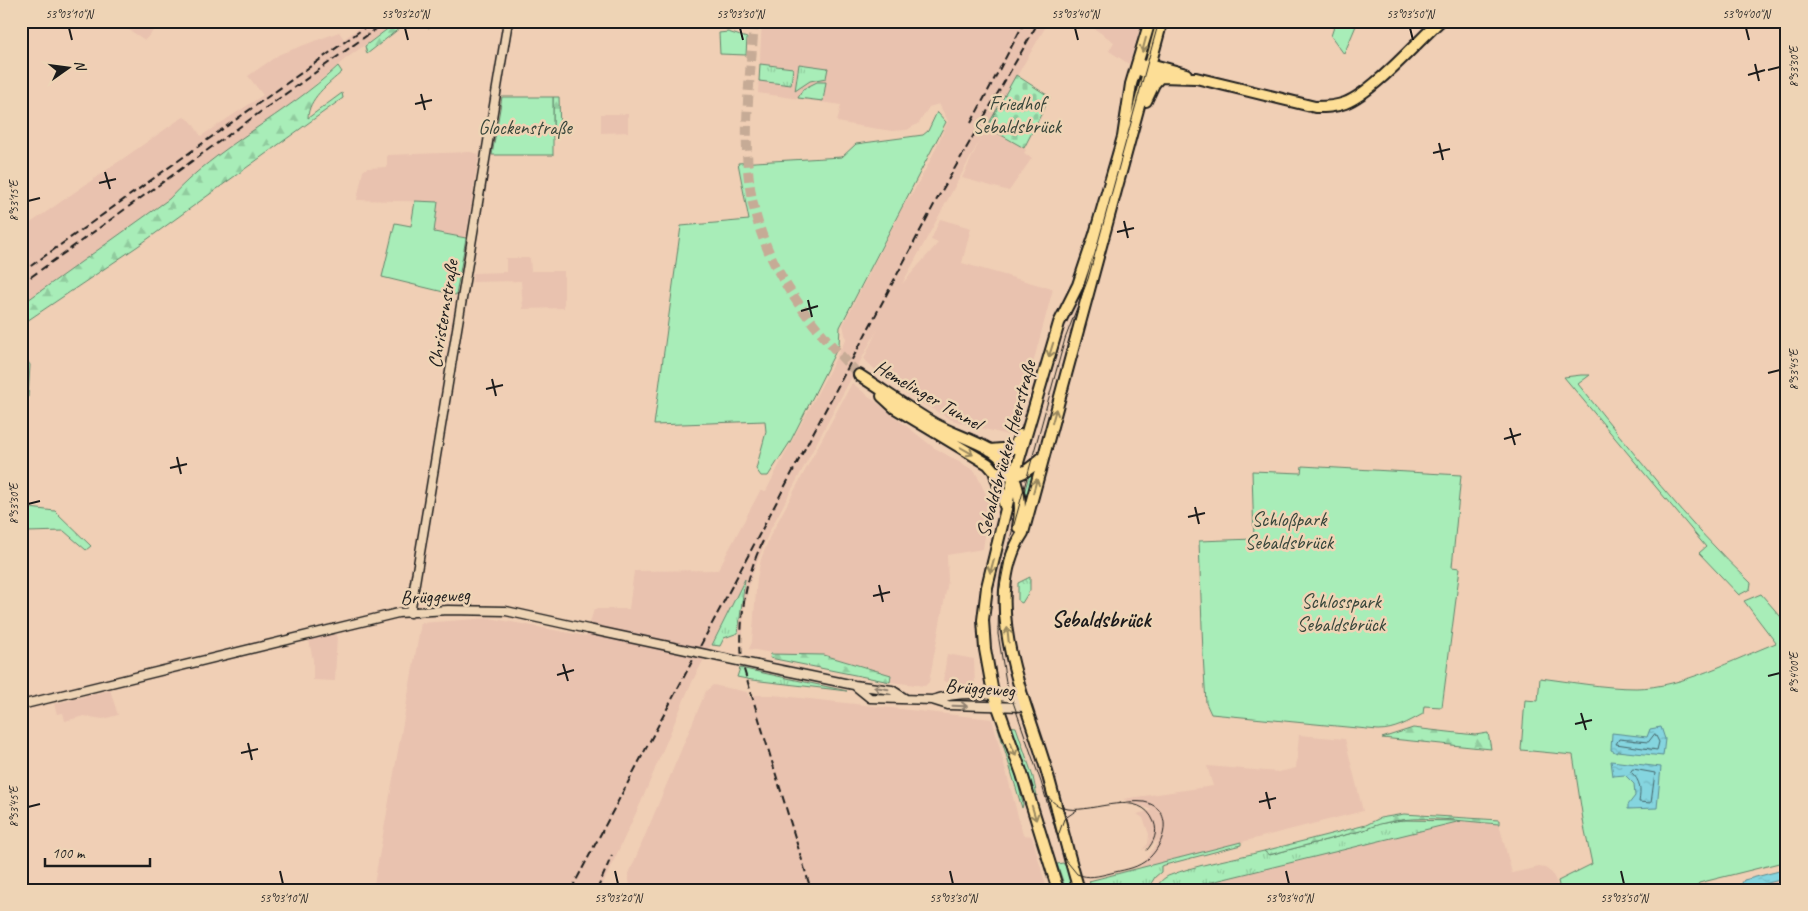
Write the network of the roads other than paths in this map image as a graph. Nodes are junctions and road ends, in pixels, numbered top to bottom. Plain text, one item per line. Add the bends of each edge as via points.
1 (508, 21) edge
2 (1150, 21) edge
3 (1162, 21) edge
4 (1440, 21) edge
5 (1137, 68) junction
6 (1149, 69) junction
7 (1160, 77) junction
8 (1196, 78) junction
9 (1140, 106) junction
10 (1036, 398) junction
11 (990, 450) junction
12 (1043, 457) junction
13 (994, 471) junction
14 (1014, 476) junction
15 (1005, 511) junction
16 (1014, 547) junction
17 (410, 613) junction
18 (854, 685) junction
19 (993, 693) junction
20 (906, 699) junction
21 (932, 700) junction
22 (1024, 704) junction
23 (21, 705) edge
24 (998, 707) junction
25 (1058, 890) edge
26 (1079, 890) edge

1 - 17 street, Christernstraße
2 -> 5 main road, Sebaldsbrücker Heerstraße
3 - 6 main road, Sebaldsbrücker Heerstraße
4 - 8 main road via 1365,91 1347,102 1326,107 1315,108
5 - 6 main road
5 -> 10 main road, Sebaldsbrücker Heerstraße via 1131,84 1122,140 1095,234 1078,285 1060,323
6 - 7 main road
6 - 8 main road
6 - 9 main road, Sebaldsbrücker Heerstraße
7 - 8 main road
7 - 9 main road via 1146,102
12 -> 9 main road, Sebaldsbrücker Heerstraße
10 - 11 main road via 1029,407 1017,445 1007,450
10 - 14 main road, Sebaldsbrücker Heerstraße
11 -> 13 main road, Hemelinger Tunnel via 935,424 859,375 895,408 975,455
11 - 14 main road, Hemelinger Tunnel
12 - 14 main road via 1025,472
16 -> 12 main road, Sebaldsbrücker Heerstraße via 1023,533
13 - 14 main road
13 - 15 main road, Hemelinger Tunnel via 1002,490
14 - 15 main road, Sebaldsbrücker Heerstraße
14 - 16 main road, Hemelinger Tunnel via 1021,508
15 -> 19 main road, Sebaldsbrücker Heerstraße via 987,587 983,620 984,649
22 -> 16 main road, Sebaldsbrücker Heerstraße via 1009,646 1006,617 1006,591
17 - 18 street, Brüggeweg, bridge via 506,611
17 - 23 street, Brüggeweg
20 -> 18 street, Brüggeweg via 892,690
18 - 20 street, Brüggeweg via 870,698
19 - 21 street, Brüggeweg
19 - 22 street, Brüggeweg
19 - 24 main road, Sebaldsbrücker Heerstraße
20 - 21 street, Brüggeweg
21 -> 24 street, Brüggeweg via 948,705
22 - 24 street, Brüggeweg
22 - 26 main road, Sebaldsbrücker Heerstraße
24 -> 25 main road, Sebaldsbrücker Heerstraße

